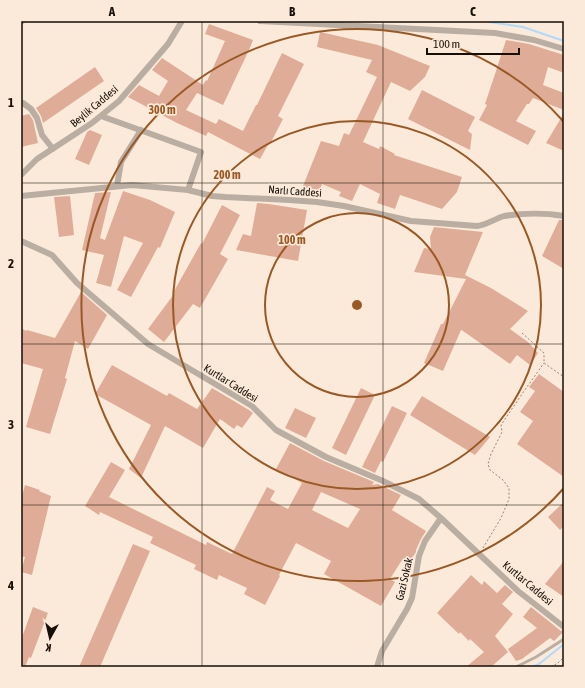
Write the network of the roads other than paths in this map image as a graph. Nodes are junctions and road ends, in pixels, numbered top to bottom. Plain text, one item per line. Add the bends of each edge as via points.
1 (182, 21) edge
2 (260, 21) edge
3 (564, 49) edge
4 (23, 103) dead end
5 (101, 116) junction
6 (141, 130) junction
7 (53, 149) junction
8 (21, 175) edge
9 (117, 186) junction
10 (188, 190) junction
11 (21, 196) edge
12 (564, 216) edge
13 (21, 241) edge
14 (441, 518) junction
15 (564, 626) edge
16 (564, 639) edge
17 (377, 667) edge
18 (516, 667) edge

1 - 5 street, Beylik Caddesi via 168,44 119,101
2 - 3 street via 495,33
4 - 7 street via 37,118 42,135
5 - 6 street
5 - 7 street, Beylik Caddesi
6 - 9 street via 121,162
6 - 10 street via 201,152
7 - 8 street, Beylik Caddesi via 37,159
9 - 10 street, Narlı Caddesi
9 - 11 street, Narlı Caddesi
10 - 12 street, Narlı Caddesi via 225,198 317,202 411,220 477,226 512,215
13 - 14 street, Kurtlar Caddesi via 52,255 77,283 148,344 252,406 276,430 326,457 419,499
14 - 15 street, Kurtlar Caddesi via 518,591
14 - 17 street, Gazi Sokak via 425,541 412,598 382,651
16 - 18 lane

